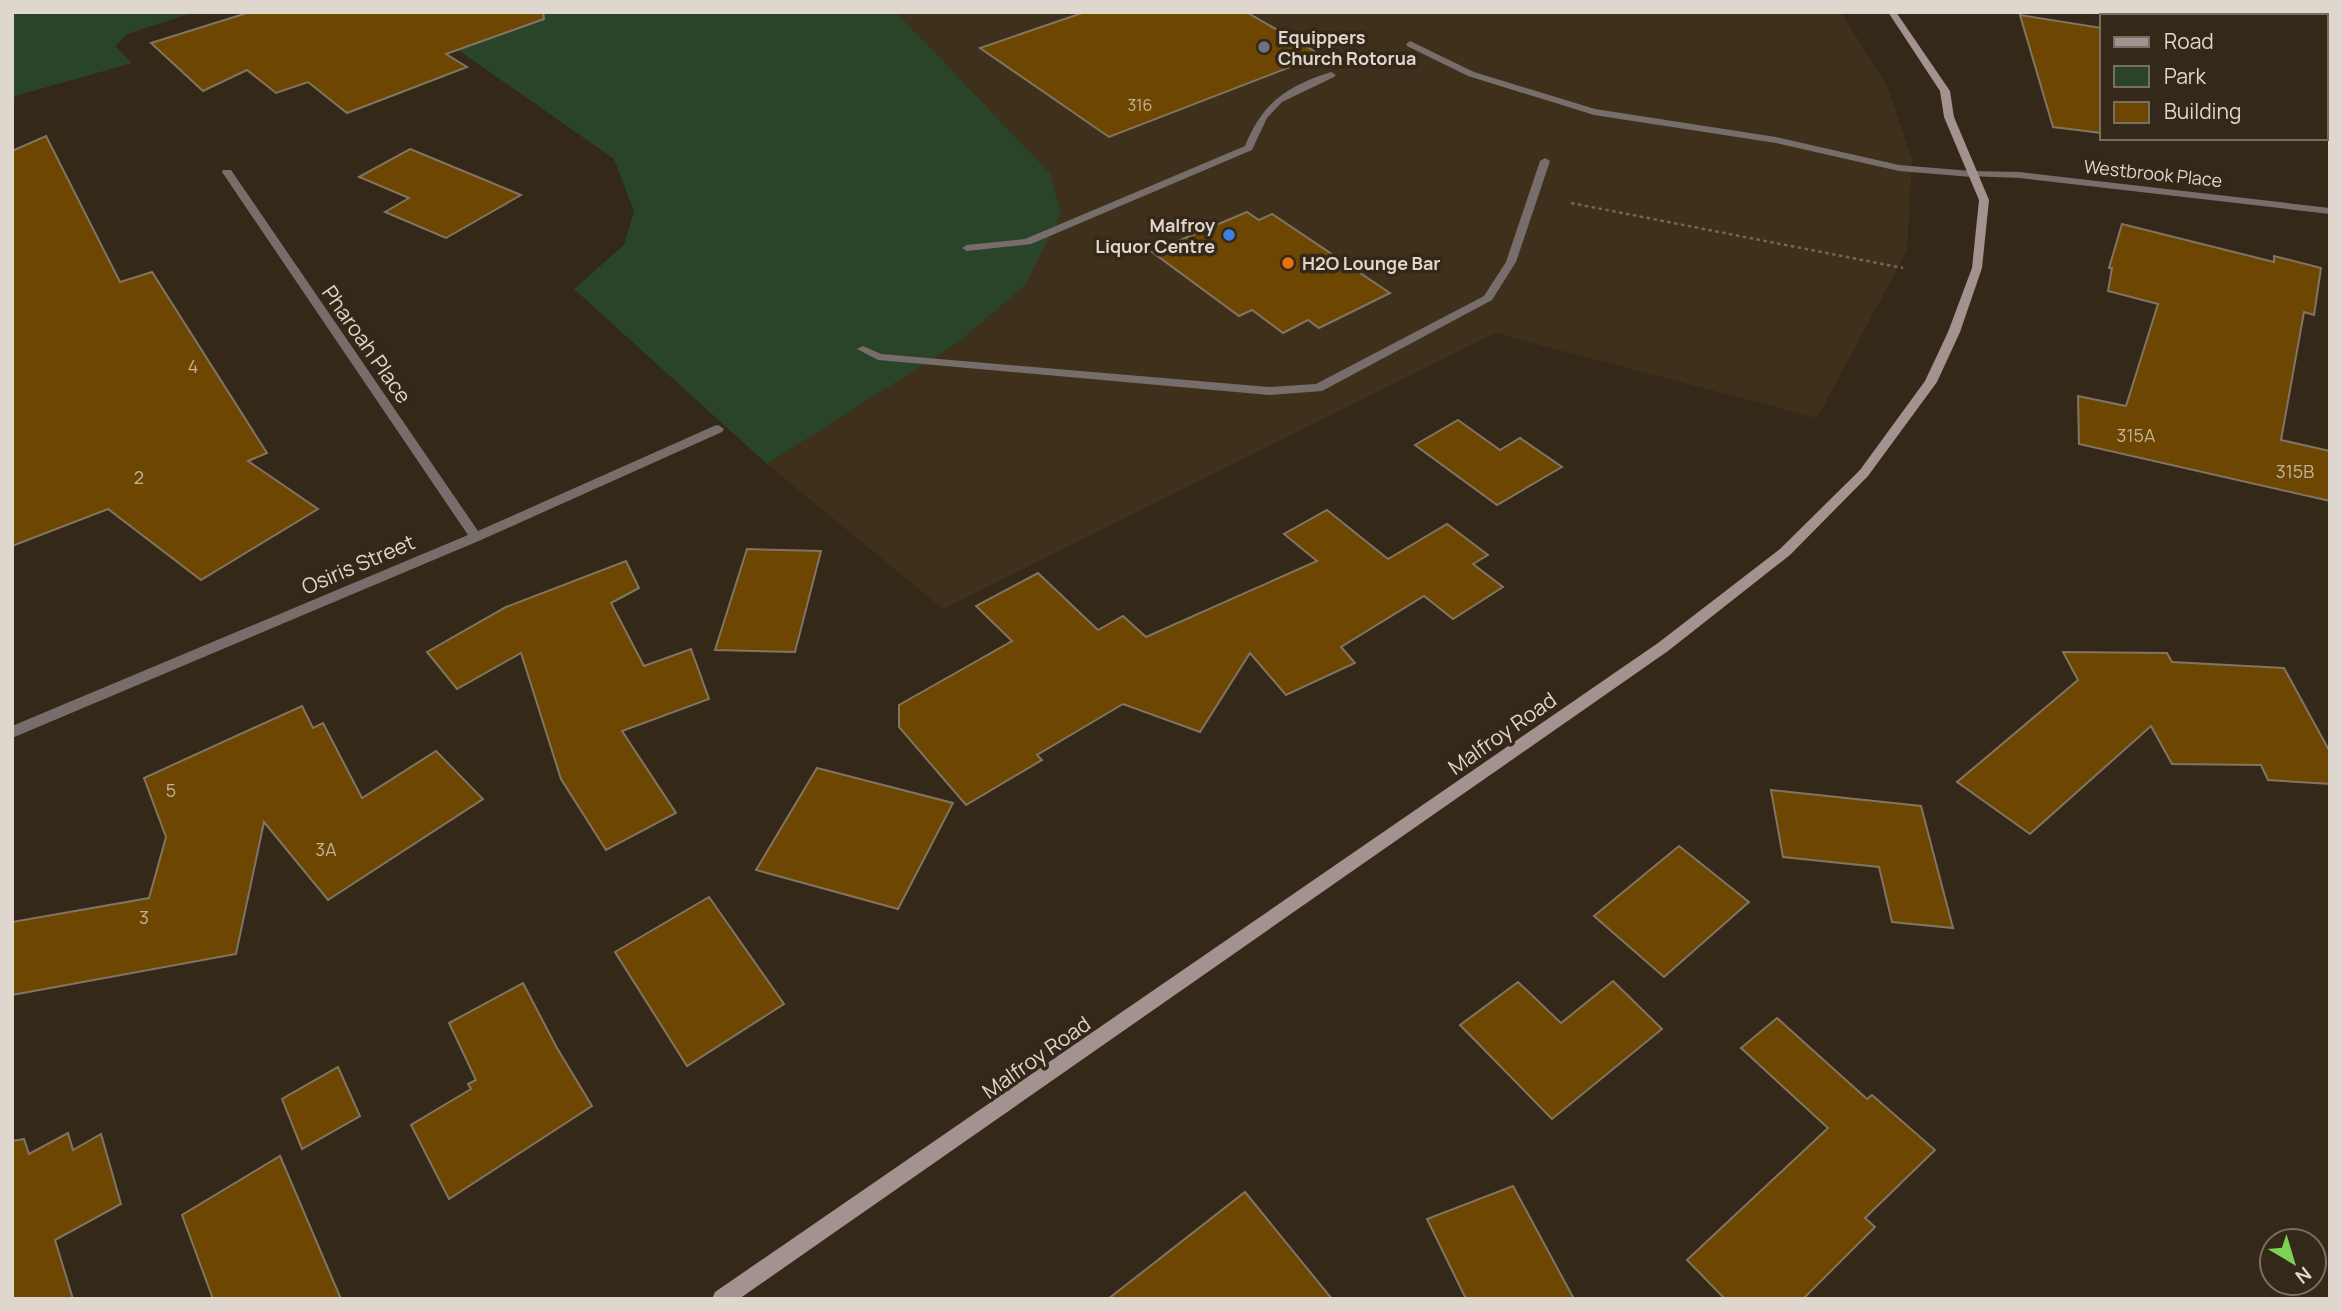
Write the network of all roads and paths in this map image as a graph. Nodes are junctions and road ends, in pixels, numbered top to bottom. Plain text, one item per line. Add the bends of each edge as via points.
1 (1892, 12) edge
2 (1410, 44) dead end
3 (1331, 75) dead end
4 (1545, 160) dead end
5 (227, 172) dead end
6 (1971, 174) junction
7 (1564, 201) dead end
8 (2330, 211) edge
9 (967, 248) dead end
10 (1903, 268) dead end
11 (863, 349) dead end
12 (718, 429) dead end
13 (476, 537) junction
14 (12, 732) edge
15 (722, 1299) edge

1 - 6 main road, Malfroy Road via 1945,91 1949,117
2 - 6 street, Westbrook Place via 1471,74 1594,112 1776,140 1899,168
3 - 9 street via 1276,100 1259,119 1249,148 1027,242
4 - 11 street via 1511,262 1488,298 1318,387 1269,391 878,356
5 - 13 street, Pharoah Place
6 - 8 street, Westbrook Place via 2020,175
6 - 15 main road, Malfroy Road via 1984,200 1977,268 1931,382 1864,473 1785,552 1663,647
7 - 10 path
12 - 13 street, Osiris Street
13 - 14 street, Osiris Street

